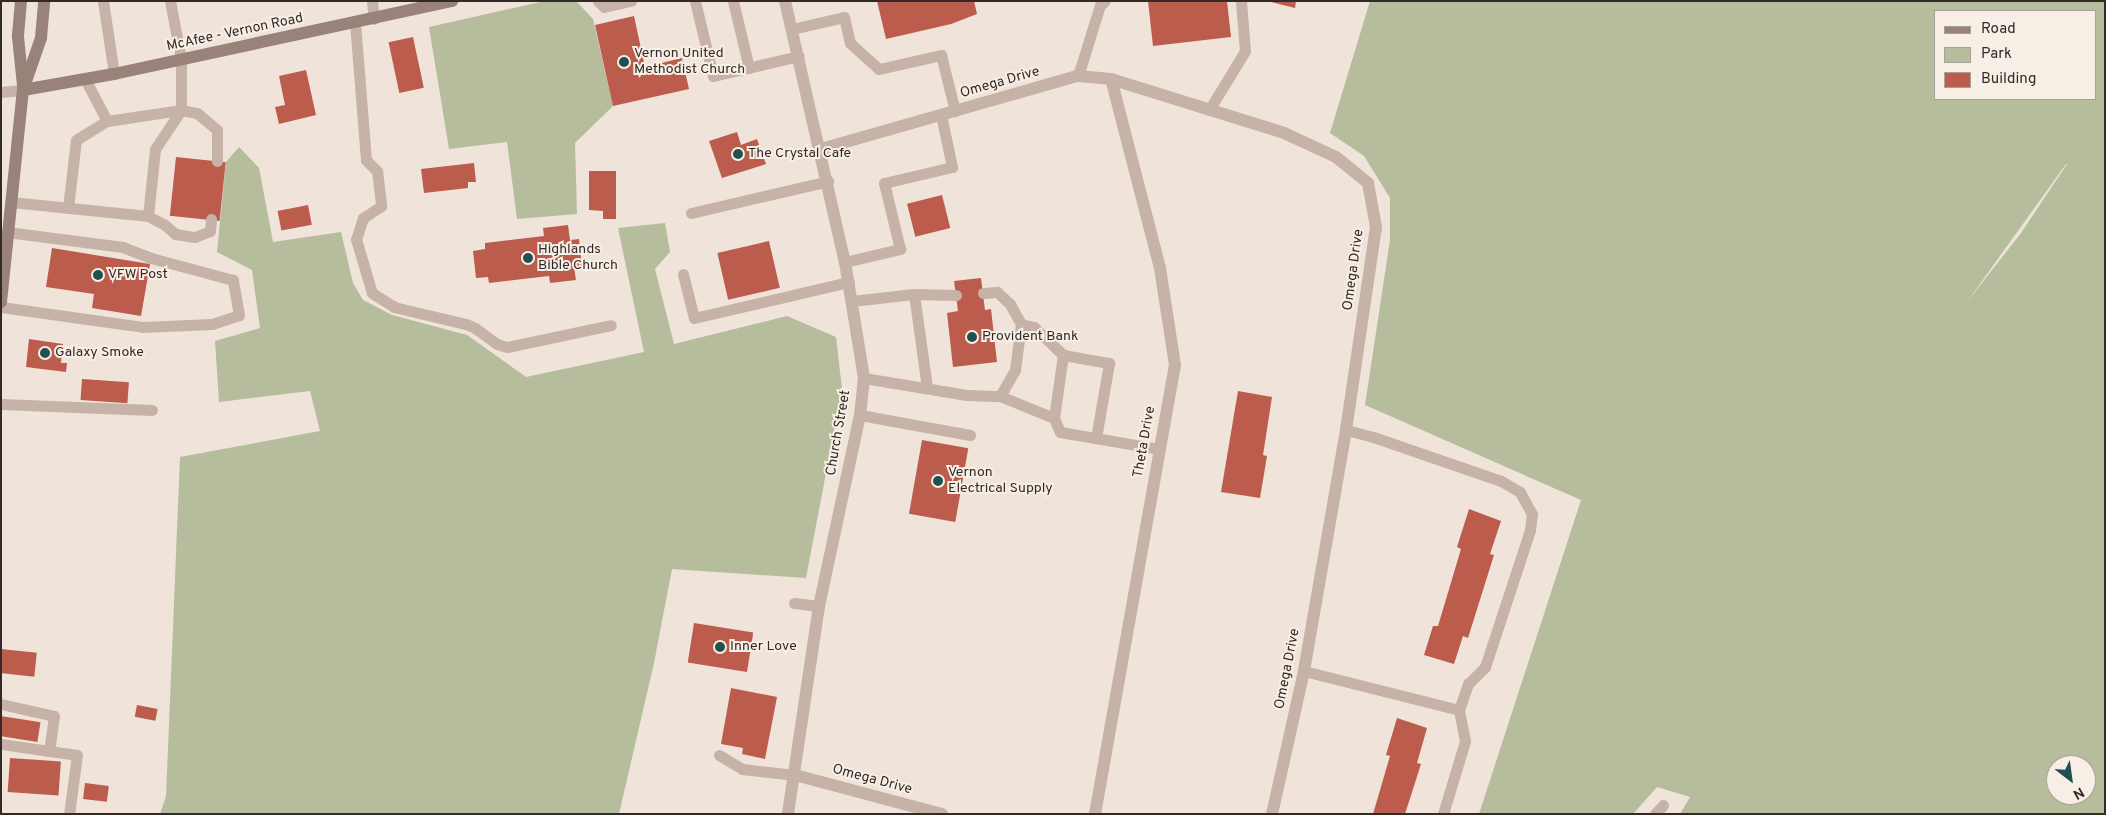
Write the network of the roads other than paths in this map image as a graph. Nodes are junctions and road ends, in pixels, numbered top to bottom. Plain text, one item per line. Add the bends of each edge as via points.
1 (21, 1) edge
2 (44, 1) edge
3 (102, 1) edge
4 (170, 1) edge
5 (372, 1) edge
6 (452, 1) edge
7 (598, 1) edge
8 (631, 1) edge
9 (695, 1) edge
10 (733, 1) edge
11 (785, 1) edge
12 (1105, 1) edge
13 (1241, 1) edge
14 (374, 19) junction
15 (355, 23) junction
16 (792, 29) junction
17 (799, 56) junction
18 (181, 59) junction
19 (749, 68) junction
20 (114, 74) junction
21 (1078, 76) junction
22 (85, 79) junction
23 (1111, 79) junction
24 (23, 90) junction
25 (1, 92) edge
26 (181, 110) junction
27 (1209, 110) junction
28 (955, 111) junction
29 (941, 115) junction
30 (107, 121) junction
31 (821, 149) junction
32 (217, 161) dead end
33 (828, 180) junction
34 (68, 208) junction
35 (7, 209) edge
36 (692, 213) dead end
37 (148, 216) junction
38 (211, 219) dead end
39 (7, 232) junction
40 (845, 262) junction
41 (683, 274) dead end
42 (850, 282) junction
43 (983, 293) dead end
44 (914, 294) junction
45 (956, 295) dead end
46 (852, 301) junction
47 (1, 302) edge
48 (1, 307) edge
49 (1021, 324) junction
50 (611, 325) dead end
51 (1063, 355) junction
52 (864, 378) junction
53 (927, 388) junction
54 (1000, 396) junction
55 (1, 404) edge
56 (152, 410) dead end
57 (860, 415) junction
58 (1054, 418) junction
59 (1346, 430) junction
60 (970, 435) dead end
61 (1096, 438) junction
62 (1159, 450) junction
63 (794, 603) dead end
64 (819, 606) junction
65 (1304, 671) junction
66 (1, 704) edge
67 (1458, 710) junction
68 (1, 744) edge
69 (49, 751) junction
70 (719, 755) dead end
71 (795, 776) junction
72 (1663, 805) dead end
73 (69, 814) edge
74 (788, 814) edge
75 (942, 814) edge
76 (1095, 814) edge
77 (1272, 814) edge
78 (1443, 814) edge
79 (1655, 814) edge

1 - 24 main road via 18,37
2 - 24 main road via 41,38
3 - 20 lane
4 - 18 lane
5 - 14 lane
6 - 14 main road, McAfee - Vernon Road
7 - 8 lane via 604,7
9 - 19 lane via 713,76
10 - 19 lane
11 - 16 street, Church Street
12 - 21 lane via 1100,5
13 - 27 lane via 1245,51
14 - 15 main road, McAfee - Vernon Road
15 - 18 main road, McAfee - Vernon Road
15 - 50 lane via 366,160 377,171 381,206 363,218 356,239 372,293 394,306 466,324 507,347
16 - 17 street, Church Street
16 - 28 lane via 844,17 850,43 879,68 941,56
17 - 19 lane
17 - 31 street, Church Street
18 - 20 main road, McAfee - Vernon Road
18 - 26 lane
20 - 22 main road, McAfee - Vernon Road
21 - 23 street, Omega Drive
21 - 28 street, Omega Drive
22 - 24 main road, McAfee - Vernon Road
22 - 30 lane
23 - 27 street, Omega Drive
23 - 62 street, Theta Drive via 1160,268 1169,318 1175,365
24 - 25 lane
24 - 35 main road
26 - 30 lane
26 - 32 lane via 197,113 216,130
26 - 37 lane via 155,149
27 - 59 street, Omega Drive via 1284,133 1336,157 1368,183 1376,227
28 - 29 street, Omega Drive
29 - 31 street, Omega Drive
29 - 40 lane via 952,166 884,183 900,249
30 - 34 lane via 76,140
31 - 33 street, Church Street
33 - 36 lane
33 - 40 street, Church Street
34 - 35 lane
34 - 37 lane
35 - 39 main road
37 - 38 lane via 175,234 195,236 210,231
39 - 47 main road
39 - 48 lane via 123,247 233,280 239,315 212,324 143,326
40 - 42 street, Church Street
41 - 42 lane via 694,318
42 - 46 street, Church Street
43 - 49 lane via 998,292 1010,304
44 - 45 lane
44 - 46 lane
44 - 53 lane
46 - 52 street, Church Street
49 - 51 lane via 1034,327
49 - 54 lane via 1015,370
51 - 58 lane
51 - 61 lane via 1109,363
52 - 53 lane
52 - 57 street, Church Street
53 - 54 lane via 967,395
54 - 58 lane
55 - 56 lane
57 - 60 lane
57 - 64 street, Church Street
58 - 61 lane via 1060,432
59 - 65 street, Omega Drive
59 - 67 lane via 1373,436 1501,481 1520,492 1532,514 1530,530 1485,666 1468,684
61 - 62 lane
62 - 76 street, Theta Drive
63 - 64 lane
64 - 71 street, Church Street
65 - 67 lane
65 - 77 street, Omega Drive
66 - 69 lane via 54,716
67 - 78 lane via 1466,741
68 - 69 lane
69 - 73 lane via 77,755
70 - 71 lane via 742,769
71 - 74 street, Church Street
71 - 75 street, Omega Drive
72 - 79 lane

